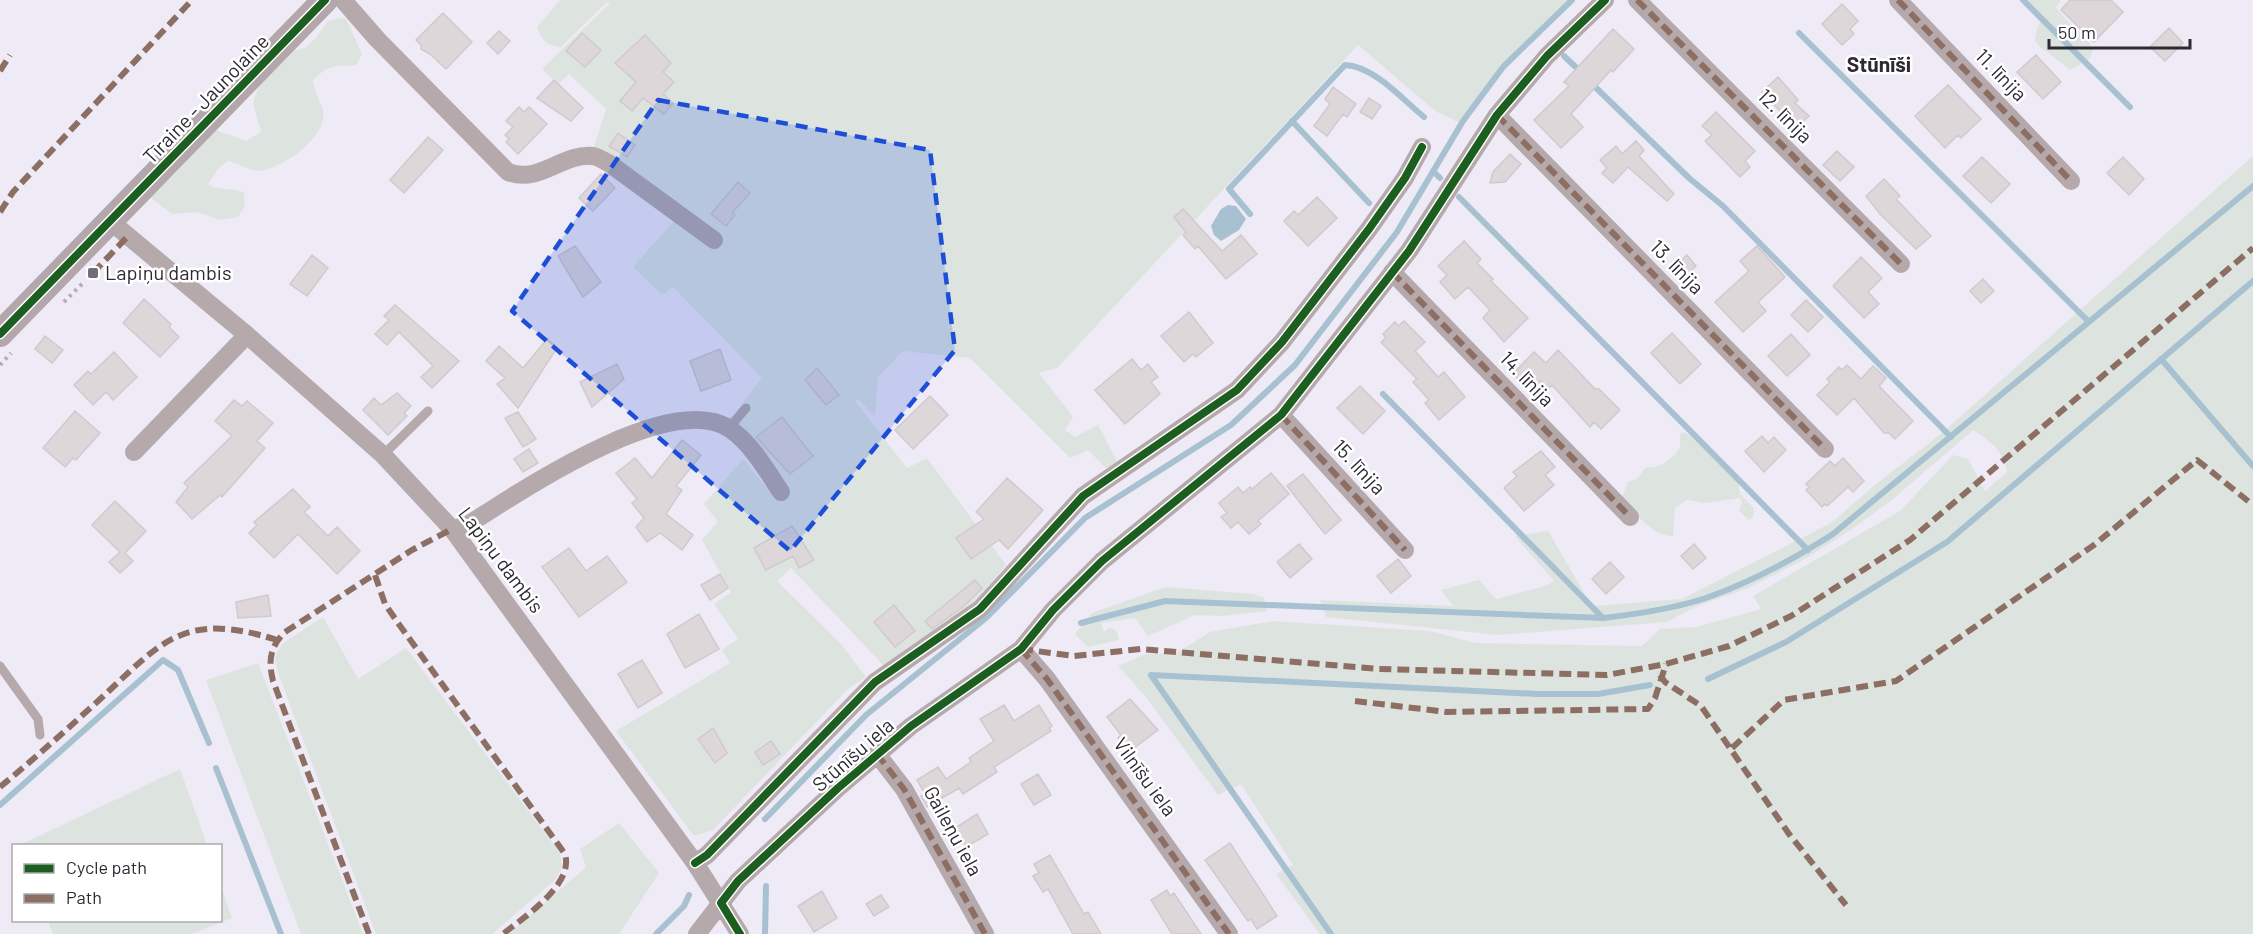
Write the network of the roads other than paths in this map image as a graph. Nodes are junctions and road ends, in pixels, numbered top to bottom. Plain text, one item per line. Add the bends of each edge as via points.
1 (326, 0) edge
2 (343, 0) edge
3 (1605, 0) edge
4 (1637, 0) edge
5 (1898, 0) edge
6 (1497, 115) junction
7 (1422, 147) dead end
8 (2071, 181) dead end
9 (110, 221) junction
10 (714, 240) dead end
11 (1901, 264) dead end
12 (1392, 272) junction
13 (0, 334) edge
14 (247, 335) junction
15 (746, 408) dead end
16 (428, 411) dead end
17 (1281, 415) junction
18 (729, 428) junction
19 (1825, 450) dead end
20 (134, 452) dead end
21 (383, 456) junction
22 (782, 492) dead end
23 (1630, 517) dead end
24 (452, 529) junction
25 (1405, 550) dead end
26 (1021, 650) junction
27 (0, 666) edge
28 (40, 735) dead end
29 (877, 754) junction
30 (695, 864) junction
31 (721, 903) junction
32 (697, 934) edge
33 (740, 934) edge
34 (985, 934) edge
35 (1229, 934) edge

1 - 9 main road, Tīraine - Jaunolaine
2 - 10 street via 508,172 533,175 594,156
3 - 6 street, Stūnīšu iela via 1547,56
4 - 11 street, 12. līnija
5 - 8 street, 11. līnija
6 - 12 street, Stūnīšu iela
6 - 19 street, 13. līnija
7 - 30 street via 1355,248 1282,342 1237,390 1083,496 980,609 875,682
9 - 13 main road, Tīraine - Jaunolaine
9 - 14 street, Lapiņu dambis
12 - 17 street, Stūnīšu iela
12 - 23 street, 14. līnija
14 - 20 street
14 - 21 street, Lapiņu dambis
15 - 18 lane
16 - 21 lane
17 - 25 street, 15. līnija
17 - 26 street, Stūnīšu iela via 1102,561 1053,610
18 - 22 street via 758,457
18 - 24 street via 691,421 631,434 596,448
21 - 24 street, Lapiņu dambis
24 - 30 street, Lapiņu dambis
26 - 29 street, Stūnīšu iela
26 - 35 street, Vilnīšu iela via 1047,679
27 - 28 lane via 38,718
29 - 31 street, Stūnīšu iela via 738,881
29 - 34 street, Gaileņu iela via 904,789
30 - 31 street, Lapiņu dambis
31 - 32 street, Stūnīšu iela
31 - 33 street, Lapiņu dambis

